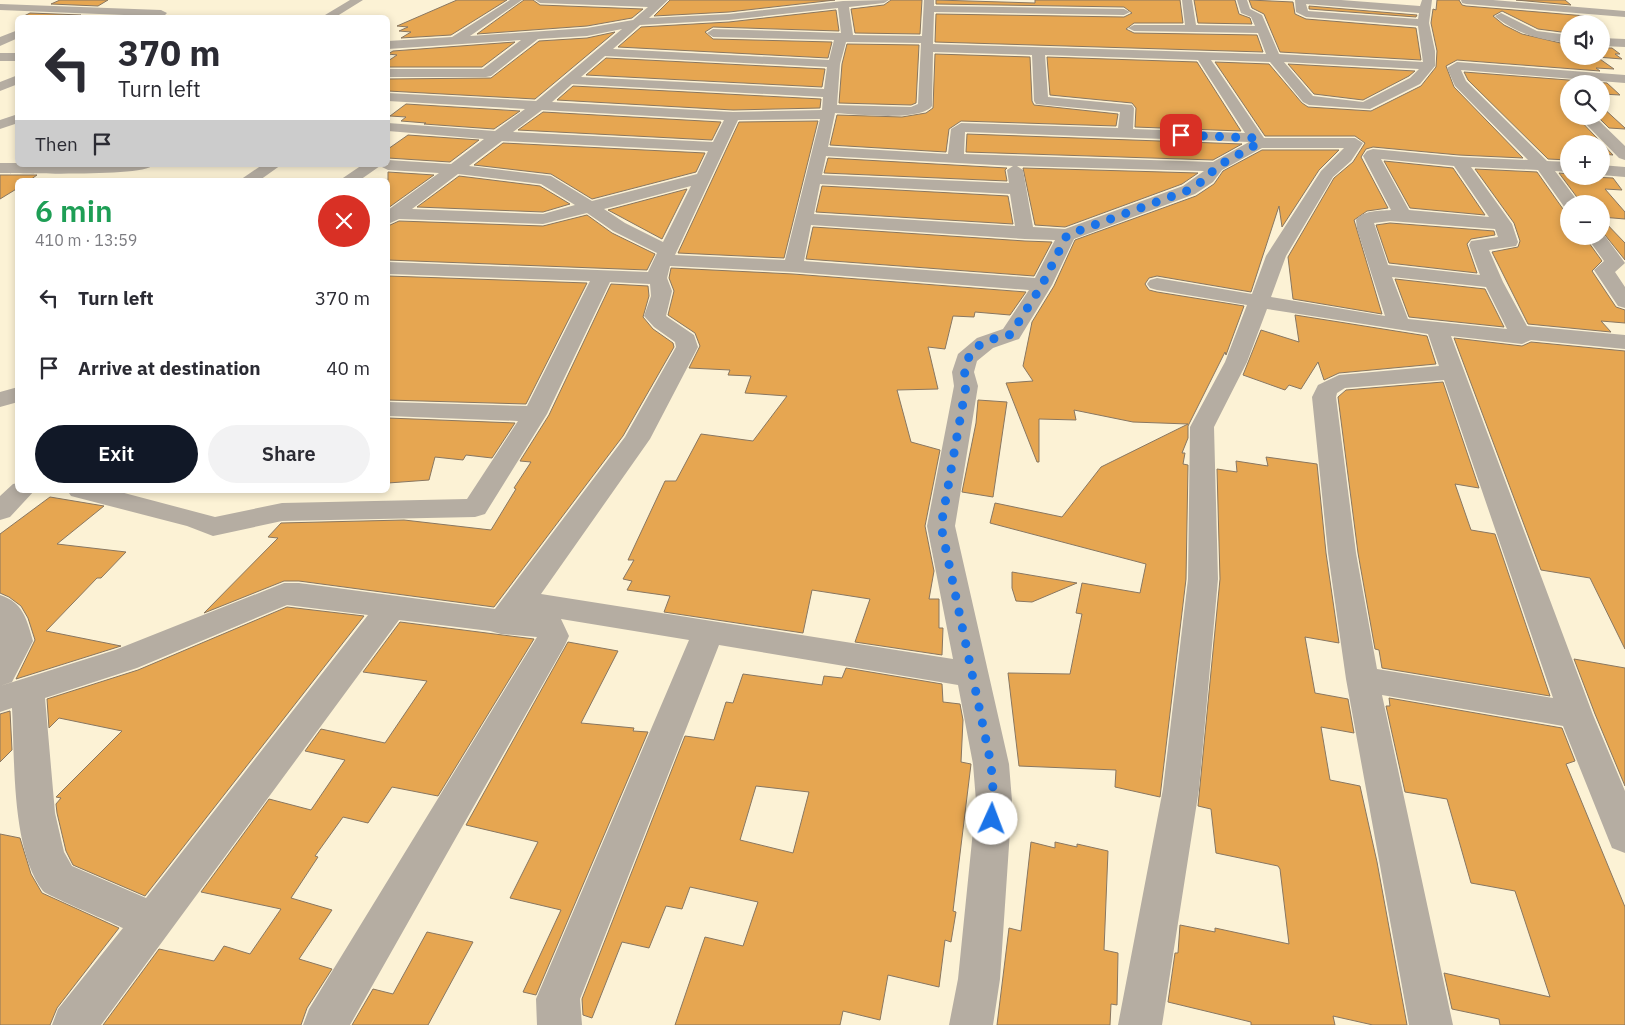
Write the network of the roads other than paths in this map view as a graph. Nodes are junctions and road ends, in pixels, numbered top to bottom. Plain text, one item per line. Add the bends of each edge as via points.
1 (358, 0) edge
2 (517, 0) edge
3 (540, 0) edge
4 (884, 0) edge
5 (1042, 0) edge
6 (1116, 0) edge
7 (1187, 0) edge
8 (1242, 0) edge
9 (1586, 0) edge
10 (588, 1) edge
11 (1466, 1) edge
12 (661, 2) edge
13 (1625, 3) edge
14 (732, 4) dead end
15 (842, 4) junction
16 (804, 5) edge
17 (929, 5) edge
18 (1426, 5) edge
19 (0, 7) edge
20 (70, 9) junction
21 (1062, 10) junction
22 (1124, 12) junction
23 (1459, 12) dead end
24 (575, 13) dead end
25 (1476, 14) dead end
26 (1625, 14) edge
27 (58, 15) edge
28 (158, 15) edge
29 (330, 15) edge
30 (729, 17) junction
31 (1530, 19) dead end
32 (560, 23) dead end
33 (1423, 23) junction
34 (1064, 24) dead end
35 (634, 26) junction
36 (1191, 28) junction
37 (1262, 30) junction
38 (678, 32) dead end
39 (698, 32) dead end
40 (540, 34) junction
41 (15, 35) edge
42 (844, 38) junction
43 (1560, 38) edge
44 (455, 41) junction
45 (1140, 41) junction
46 (0, 42) edge
47 (1610, 43) edge
48 (390, 44) edge
49 (929, 44) junction
50 (1625, 44) edge
51 (1038, 51) junction
52 (603, 52) junction
53 (1201, 55) junction
54 (15, 57) edge
55 (0, 58) edge
56 (1274, 58) junction
57 (834, 64) junction
58 (1429, 66) junction
59 (390, 73) edge
60 (413, 74) junction
61 (446, 74) junction
62 (1625, 79) edge
63 (15, 80) edge
64 (568, 80) junction
65 (1460, 83) junction
66 (1479, 85) dead end
67 (0, 87) edge
68 (390, 98) edge
69 (419, 99) junction
70 (829, 105) junction
71 (537, 106) junction
72 (733, 116) junction
73 (15, 119) edge
74 (1358, 124) junction
75 (0, 125) edge
76 (1594, 125) edge
77 (390, 127) edge
78 (1125, 132) junction
79 (15, 134) edge
80 (0, 135) edge
81 (499, 136) junction
82 (1257, 140) junction
83 (719, 147) junction
84 (818, 151) junction
85 (1625, 155) edge
86 (956, 159) junction
87 (1014, 160) junction
88 (1459, 162) junction
89 (390, 165) edge
90 (1542, 165) junction
91 (1560, 166) edge
92 (24, 167) edge
93 (270, 167) edge
94 (370, 167) edge
95 (1216, 167) junction
96 (0, 168) edge
97 (456, 169) junction
98 (1610, 171) edge
99 (1625, 172) edge
100 (251, 178) edge
101 (351, 178) edge
102 (704, 178) junction
103 (812, 179) junction
104 (1018, 189) junction
105 (1564, 195) edge
106 (589, 207) junction
107 (1403, 216) junction
108 (391, 217) edge
109 (803, 219) junction
110 (1503, 224) junction
111 (1025, 232) junction
112 (1067, 235) junction
113 (1602, 245) edge
114 (662, 263) junction
115 (793, 266) junction
116 (390, 268) edge
117 (1380, 270) junction
118 (1604, 270) junction
119 (1625, 273) edge
120 (603, 276) junction
121 (1493, 282) junction
122 (1156, 284) dead end
123 (1042, 285) junction
124 (1258, 302) junction
125 (1625, 302) edge
126 (1399, 325) junction
127 (1437, 329) junction
128 (1519, 332) junction
129 (1625, 342) edge
130 (1453, 372) junction
131 (0, 391) edge
132 (15, 393) edge
133 (15, 394) edge
134 (0, 400) edge
135 (390, 409) edge
136 (535, 414) junction
137 (19, 493) edge
138 (92, 493) edge
139 (0, 511) edge
140 (0, 606) edge
141 (391, 608) junction
142 (511, 612) junction
143 (708, 632) junction
144 (972, 675) junction
145 (1362, 679) junction
146 (9, 687) edge
147 (1576, 715) junction
148 (1625, 836) edge
149 (153, 921) junction
150 (74, 1025) edge
151 (325, 1025) edge
152 (560, 1025) edge
153 (972, 1025) edge
154 (1140, 1025) edge
155 (1431, 1025) edge

1 - 29 street
2 - 44 street
3 - 10 street
4 - 15 street
5 - 21 street via 1042,8
6 - 22 street
7 - 36 street
8 - 37 street via 1245,11 1256,15
9 - 13 street
10 - 12 street
10 - 24 street
11 - 26 street
12 - 35 street
14 - 30 street
15 - 16 street
15 - 42 street
16 - 30 street
17 - 21 street
17 - 49 street via 933,25
18 - 33 street
18 - 33 street via 1300,0 1302,12 1306,14
19 - 20 street
20 - 27 street
20 - 28 street via 161,13
21 - 22 street
21 - 34 street via 1066,20
22 - 45 street
23 - 25 street
30 - 35 street
31 - 43 street via 1497,16 1541,37
32 - 40 street
33 - 58 street via 1420,39 1429,51
35 - 38 street
35 - 40 street
35 - 52 street
36 - 37 street
36 - 45 street
37 - 56 street
39 - 42 street
40 - 44 street
40 - 61 street via 486,73
41 - 46 street
42 - 49 street
42 - 57 street
44 - 48 street
44 - 60 street
45 - 51 street
45 - 53 street
47 - 50 street
49 - 51 street
49 - 70 street via 925,106 921,109
51 - 78 street via 1041,102 1127,108
52 - 57 street
52 - 64 street
53 - 56 street
53 - 82 street
54 - 55 street
56 - 58 street
56 - 74 street via 1308,99 1323,103
57 - 70 street
58 - 74 street
59 - 60 street
60 - 61 street
61 - 69 street
62 - 65 street via 1455,66
63 - 67 street
64 - 70 street
64 - 71 street
65 - 66 street
65 - 90 street
68 - 69 street
69 - 71 street
70 - 72 street
70 - 84 street
71 - 72 street
71 - 81 street
72 - 83 street
73 - 75 street
74 - 82 street
74 - 124 street via 1345,158 1327,174 1276,256
76 - 85 street
77 - 81 street
78 - 82 street
78 - 86 street via 961,126 958,129
79 - 80 street
81 - 83 street
81 - 97 street
82 - 95 street
83 - 102 street
84 - 86 street
84 - 103 street
86 - 87 street
87 - 95 street
87 - 104 street
88 - 90 street
88 - 107 street via 1373,154 1371,156
88 - 110 street
89 - 97 street
90 - 91 street
90 - 105 street
92 - 96 street
93 - 100 street
94 - 101 street
95 - 112 street via 1207,178 1189,190
97 - 106 street via 545,180
97 - 108 street
98 - 99 street
102 - 106 street
102 - 114 street
103 - 104 street
103 - 109 street
104 - 111 street
106 - 108 street via 529,220
106 - 114 street
107 - 110 street
107 - 117 street via 1380,215 1365,220
109 - 111 street
109 - 115 street
110 - 121 street via 1509,242 1478,244
111 - 112 street
112 - 123 street
113 - 118 street via 1616,263
114 - 115 street
114 - 120 street
114 - 142 street via 663,292 655,316 658,322 686,340 687,347 637,440
115 - 123 street
116 - 120 street
117 - 121 street
117 - 126 street
118 - 119 street
118 - 125 street
120 - 136 street
121 - 128 street
122 - 124 street
123 - 144 street via 1011,334 974,350 966,359 963,372 966,386 941,526
124 - 126 street
124 - 154 street via 1236,362 1202,427 1203,579 1181,789
126 - 127 street
127 - 128 street via 1522,338
127 - 130 street
128 - 129 street
130 - 145 street via 1339,382 1326,390 1324,397 1342,553
130 - 147 street
131 - 132 street
133 - 134 street
135 - 136 street
136 - 138 street via 475,508 282,512 213,527
137 - 139 street
140 - 146 street via 11,617 17,641
141 - 142 street
141 - 146 street via 284,594 126,659
141 - 149 street
142 - 143 street
142 - 151 street via 551,627 553,636
143 - 144 street
143 - 152 street via 558,1000
144 - 153 street via 991,764 994,802
145 - 147 street
145 - 155 street
146 - 149 street via 46,856 58,879
147 - 148 street
149 - 150 street

